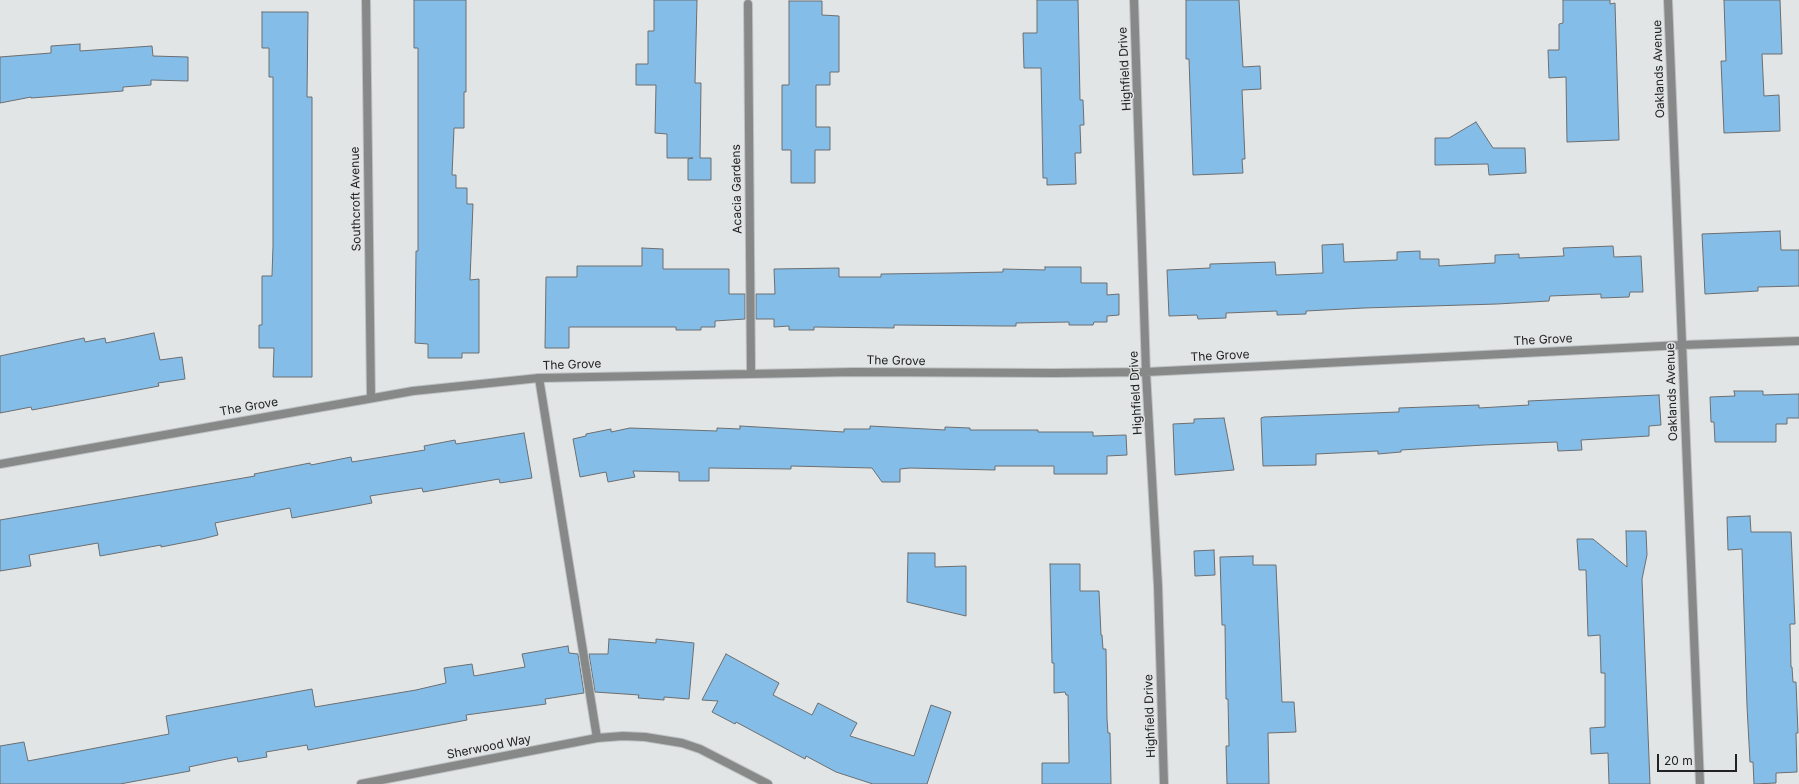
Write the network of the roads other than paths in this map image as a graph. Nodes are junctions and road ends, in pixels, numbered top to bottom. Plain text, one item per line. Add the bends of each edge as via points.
1 (366, 0) edge
2 (1134, 0) edge
3 (1668, 0) edge
4 (748, 4) dead end
5 (1799, 341) edge
6 (1682, 345) junction
7 (1146, 372) junction
8 (751, 373) junction
9 (539, 378) junction
10 (371, 398) junction
11 (0, 464) edge
12 (597, 738) junction
13 (387, 782) edge
14 (361, 784) edge
15 (768, 784) edge
16 (1164, 784) edge
17 (1700, 784) edge

1 - 10 street, Southcroft Avenue
2 - 7 street, Highfield Drive
3 - 6 street, Oaklands Avenue
4 - 8 street, Acacia Gardens
5 - 6 street, The Grove
6 - 7 street, The Grove
6 - 17 street, Oaklands Avenue
7 - 8 street, The Grove
7 - 16 street, Highfield Drive via 1158,586
8 - 9 street, The Grove
9 - 10 street, The Grove via 449,386
9 - 12 street
10 - 11 street, The Grove
12 - 13 street, Sherwood Way
12 - 15 street, Sherwood Way via 623,736 682,743
13 - 14 street, Sherwood Way

